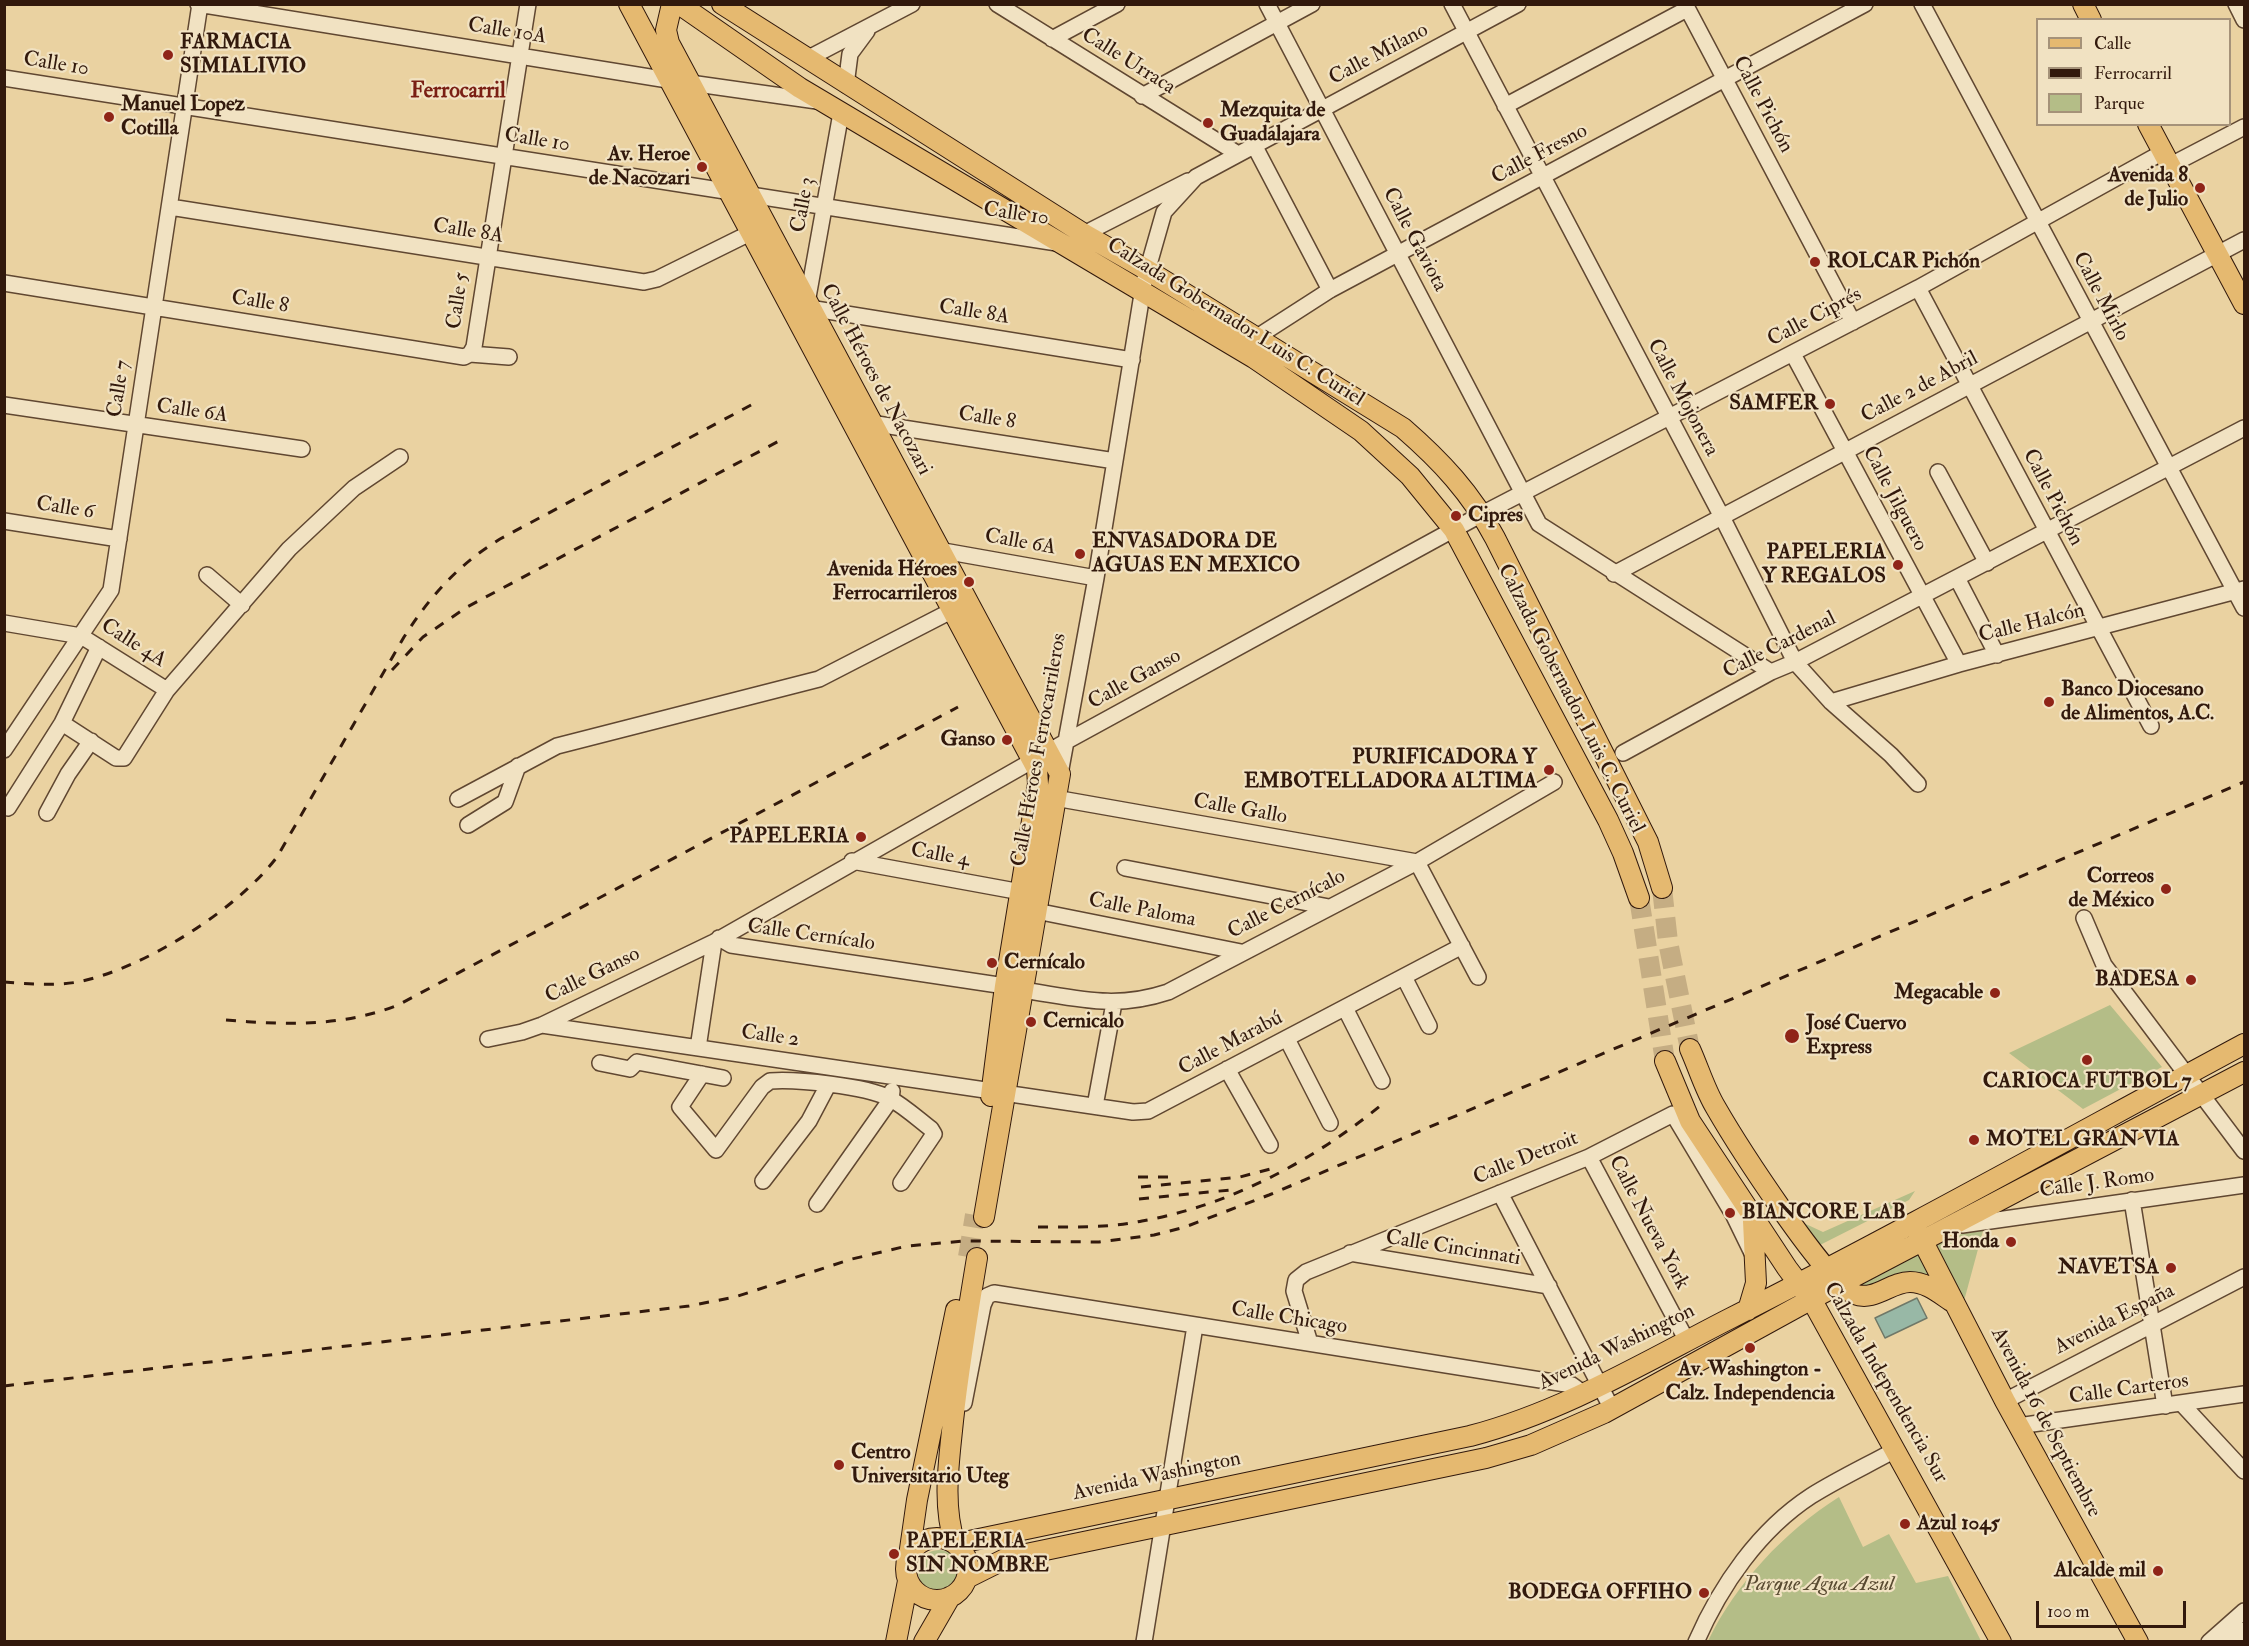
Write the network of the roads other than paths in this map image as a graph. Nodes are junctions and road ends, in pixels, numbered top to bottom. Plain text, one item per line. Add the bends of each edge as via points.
1 (528, 4) edge
2 (629, 4) edge
3 (672, 4) edge
4 (679, 4) edge
5 (722, 4) edge
6 (912, 4) edge
7 (997, 4) edge
8 (1117, 4) edge
9 (1267, 4) edge
10 (1312, 4) edge
11 (1452, 4) edge
12 (1518, 4) edge
13 (1865, 4) edge
14 (1922, 4) edge
15 (2083, 4) edge
16 (2236, 4) edge
17 (199, 5) edge
18 (1686, 7) edge
19 (2090, 18) edge
20 (2244, 20) edge
21 (1277, 23) junction
22 (870, 27) junction
23 (1467, 32) junction
24 (1052, 39) junction
25 (520, 55) junction
26 (807, 59) junction
27 (4, 78) edge
28 (668, 80) junction
29 (1725, 80) junction
30 (690, 83) junction
31 (846, 85) junction
32 (1142, 96) junction
33 (822, 102) junction
34 (185, 106) junction
35 (1505, 106) junction
36 (1321, 109) junction
37 (841, 113) junction
38 (2149, 126) edge
39 (2244, 128) edge
40 (1254, 145) junction
41 (1238, 154) junction
42 (504, 157) junction
43 (2167, 159) junction
44 (1196, 177) junction
45 (1544, 177) junction
46 (728, 192) junction
47 (751, 196) junction
48 (170, 207) junction
49 (826, 208) junction
50 (2038, 222) junction
51 (750, 233) junction
52 (1084, 234) junction
53 (2244, 240) edge
54 (1062, 243) junction
55 (2218, 254) junction
56 (1398, 255) junction
57 (487, 257) junction
58 (1147, 270) junction
59 (4, 284) edge
60 (1918, 288) junction
61 (1330, 290) junction
62 (1142, 291) junction
63 (2244, 304) edge
64 (808, 306) junction
65 (154, 308) junction
66 (1853, 321) junction
67 (2089, 322) junction
68 (1257, 337) junction
69 (470, 354) junction
70 (1792, 354) junction
71 (509, 357) dead end
72 (1254, 358) junction
73 (1132, 360) junction
74 (1969, 386) junction
75 (4, 405) edge
76 (1669, 419) junction
77 (861, 422) junction
78 (136, 426) junction
79 (2244, 428) edge
80 (303, 449) dead end
81 (1845, 452) junction
82 (400, 457) dead end
83 (1115, 461) junction
84 (2168, 468) junction
85 (1938, 472) dead end
86 (1524, 494) junction
87 (1482, 514) junction
88 (1722, 517) junction
89 (4, 521) edge
90 (1454, 530) junction
91 (2046, 532) junction
92 (119, 539) junction
93 (938, 550) junction
94 (1987, 563) junction
95 (1614, 574) junction
96 (207, 575) dead end
97 (1096, 578) junction
98 (1958, 578) junction
99 (2240, 590) edge
100 (1922, 597) junction
101 (242, 605) junction
102 (2244, 608) edge
103 (953, 610) junction
104 (4, 623) edge
105 (2097, 628) junction
106 (81, 636) junction
107 (99, 647) junction
108 (1996, 655) junction
109 (1795, 663) junction
110 (1959, 664) junction
111 (1771, 672) junction
112 (167, 690) junction
113 (1831, 702) junction
114 (62, 723) junction
115 (2151, 726) dead end
116 (11, 730) edge
117 (91, 741) junction
118 (1066, 741) junction
119 (4, 750) edge
120 (1623, 753) dead end
121 (1040, 757) junction
122 (518, 766) junction
123 (1060, 774) junction
124 (1554, 782) dead end
125 (1918, 784) dead end
126 (1055, 798) junction
127 (458, 799) dead end
128 (8, 808) dead end
129 (47, 813) dead end
130 (468, 825) dead end
131 (852, 861) junction
132 (1417, 862) junction
133 (1125, 868) dead end
134 (1662, 888) tunnel mouth
135 (1021, 892) junction
136 (1639, 898) tunnel mouth
137 (1329, 907) junction
138 (1036, 911) junction
139 (2084, 918) dead end
140 (716, 940) junction
141 (1462, 946) junction
142 (1241, 952) junction
143 (1404, 977) junction
144 (1478, 977) dead end
145 (1014, 988) junction
146 (1114, 1003) junction
147 (1345, 1008) junction
148 (542, 1024) junction
149 (1429, 1026) dead end
150 (488, 1039) dead end
151 (1287, 1039) junction
152 (2244, 1044) edge
153 (698, 1048) junction
154 (1690, 1049) tunnel mouth
155 (1665, 1061) tunnel mouth
156 (600, 1063) dead end
157 (1227, 1069) junction
158 (2244, 1072) edge
159 (702, 1074) junction
160 (2186, 1076) junction
161 (895, 1077) junction
162 (723, 1078) dead end
163 (1382, 1081) dead end
164 (828, 1085) junction
165 (998, 1092) junction
166 (2201, 1095) junction
167 (891, 1099) junction
168 (1095, 1106) junction
169 (1330, 1123) dead end
170 (1270, 1145) dead end
171 (2244, 1151) edge
172 (1588, 1156) junction
173 (763, 1181) dead end
174 (901, 1183) dead end
175 (2244, 1185) edge
176 (1500, 1193) junction
177 (2132, 1200) junction
178 (817, 1204) dead end
179 (980, 1216) tunnel mouth
180 (1753, 1218) junction
181 (1914, 1224) junction
182 (1956, 1226) junction
183 (1923, 1243) junction
184 (1350, 1253) junction
185 (1757, 1263) junction
186 (1826, 1269) junction
187 (2244, 1277) edge
188 (1800, 1283) junction
189 (1842, 1284) junction
190 (1549, 1286) junction
191 (1812, 1300) junction
192 (1953, 1302) junction
193 (1748, 1310) junction
194 (2152, 1325) junction
195 (1195, 1326) junction
196 (1687, 1341) junction
197 (1310, 1343) junction
198 (1592, 1389) junction
199 (2244, 1394) edge
200 (2005, 1401) junction
201 (2182, 1404) junction
202 (2165, 1406) junction
203 (1611, 1409) junction
204 (2018, 1426) junction
205 (951, 1439) junction
206 (1896, 1450) junction
207 (2244, 1471) edge
208 (1167, 1500) junction
209 (917, 1504) junction
210 (948, 1523) junction
211 (1162, 1526) junction
212 (955, 1544) junction
213 (909, 1556) junction
214 (967, 1578) junction
215 (908, 1581) junction
216 (950, 1598) junction
217 (2244, 1613) edge
218 (2244, 1630) edge
219 (896, 1641) edge
220 (924, 1641) edge
221 (1144, 1641) edge
222 (1696, 1641) edge
223 (2001, 1641) edge
224 (2138, 1641) edge
225 (2209, 1641) edge
226 (2230, 1641) edge

1 - 25 street, Calle 5
2 - 28 main road, Calle Héroes de Nacozari
3 - 30 main road, Calle Héroes de Nacozari via 666,36
4 - 33 main road, Calzada Gobernador Luis C. Curiel
5 - 26 main road, Calzada Gobernador Luis C. Curiel
6 - 22 street
7 - 24 street, Calle Urraca
8 - 24 street
9 - 21 street, Calle Gaviota
10 - 21 street
11 - 23 street, Calle Mojonera
12 - 23 street, Calle Milano
13 - 29 street, Calle Fresno
14 - 50 street, Calle Mirlo
15 - 19 main road
16 - 20 street
17 - 25 street, Calle 10A
17 - 34 street, Calle 7
18 - 29 street, Calle Pichón
18 - 35 street
21 - 32 street
21 - 36 street, Calle Gaviota
22 - 26 street
22 - 31 street via 850,54
23 - 35 street, Calle Mojonera
23 - 36 street, Calle Milano
24 - 32 street, Calle Urraca
25 - 28 street, Calle 10A
25 - 42 street, Calle 5
26 - 31 main road, Calzada Gobernador Luis C. Curiel
27 - 34 street, Calle 10
28 - 46 main road, Calle Héroes de Nacozari
29 - 45 street, Calle Fresno
29 - 66 street, Calle Pichón
30 - 33 street
30 - 47 main road, Calle Héroes de Nacozari
31 - 52 main road, Calzada Gobernador Luis C. Curiel
32 - 41 street, Calle Urraca
33 - 37 main road, Calzada Gobernador Luis C. Curiel
34 - 42 street, Calle 10
34 - 48 street, Calle 7
35 - 45 street, Calle Mojonera
36 - 40 street, Calle Milano
36 - 56 street, Calle Gaviota
37 - 49 street, Calle 3
37 - 54 main road, Calzada Gobernador Luis C. Curiel
38 - 43 main road
39 - 43 street, Calle Ciprés
40 - 41 street, Calle Milano
40 - 61 street
41 - 44 street, Calle Milano
42 - 46 street, Calle 10
42 - 57 street, Calle 5
43 - 50 street, Calle Ciprés
43 - 55 main road
44 - 52 street
44 - 58 street, Calle Milano via 1164,212
45 - 56 street, Calle Fresno
45 - 76 street, Calle Mojonera
46 - 47 street, Calle 10
46 - 51 main road, Calle Héroes de Nacozari
47 - 49 street, Calle 10
47 - 64 main road, Calle Héroes de Nacozari
48 - 57 street, Calle 8A
48 - 65 street, Calle 7
49 - 54 street, Calle 10
49 - 64 street, Calle 3
50 - 60 street, Calle Ciprés
50 - 67 street, Calle Mirlo
51 - 57 street, Calle 8A via 649,282
51 - 77 main road, Calle Héroes de Nacozari
52 - 58 main road, Calzada Gobernador Luis C. Curiel
53 - 55 street, Calle 2 de Abril
54 - 62 main road, Calzada Gobernador Luis C. Curiel
55 - 63 main road
55 - 67 street, Calle 2 de Abril
56 - 61 street, Calle Fresno
56 - 86 street, Calle Gaviota
57 - 69 street, Calle 5
58 - 62 street, Calle Milano
58 - 68 main road, Calzada Gobernador Luis C. Curiel
59 - 65 street, Calle 8
60 - 66 street, Calle Ciprés
60 - 74 street, Calle Pichón
61 - 68 street, Calle Fresno
62 - 72 main road, Calzada Gobernador Luis C. Curiel
62 - 73 street, Calle Héroes Ferrocarrileros
64 - 73 street, Calle 8A
64 - 77 main road, Calle Héroes de Nacozari
65 - 69 street, Calle 8 via 464,357
65 - 78 street, Calle 7
66 - 70 street, Calle Ciprés
67 - 74 street, Calle 2 de Abril
67 - 84 street, Calle Mirlo
68 - 72 street
68 - 87 main road, Calzada Gobernador Luis C. Curiel via 1403,428 1457,478
69 - 71 street, Calle 8
70 - 76 street, Calle Ciprés
70 - 81 street, Calle Jilguero
72 - 90 main road, Calzada Gobernador Luis C. Curiel via 1361,430 1410,476
73 - 83 street, Calle Héroes Ferrocarrileros
74 - 81 street, Calle 2 de Abril
74 - 91 street, Calle Pichón
75 - 78 street, Calle 6A
76 - 86 street, Calle Ciprés
76 - 88 street, Calle Mojonera
77 - 83 street, Calle 8
77 - 93 main road, Calle Héroes de Nacozari
77 - 103 main road, Calle Héroes de Nacozari
78 - 80 street, Calle 6A
78 - 92 street, Calle 7
79 - 84 street, Calle Cardenal
81 - 88 street, Calle 2 de Abril
81 - 100 street, Calle Jilguero
82 - 101 street via 354,488 326,514 289,549
83 - 97 street, Calle Héroes Ferrocarrileros
84 - 91 street, Calle Cardenal
84 - 99 street, Calle Mirlo
85 - 94 street
86 - 87 street, Calle Ciprés
86 - 95 street, Calle Gaviota via 1539,524
87 - 90 street, Calle Ganso
87 - 134 main road, Calzada Gobernador Luis C. Curiel via 1648,842
88 - 95 street, Calle 2 de Abril
88 - 109 street, Calle Mojonera
89 - 92 street, Calle 6
90 - 118 street, Calle Ganso
90 - 136 main road, Calzada Gobernador Luis C. Curiel via 1608,820
91 - 94 street, Calle Cardenal
91 - 105 street, Calle Pichón
92 - 106 street, Calle 7 via 111,590
93 - 97 street, Calle 6A
93 - 121 main road, Calle Héroes de Nacozari
94 - 98 street, Calle Cardenal
95 - 111 street, Calle Gaviota
96 - 101 street
97 - 118 street, Calle Héroes Ferrocarrileros
98 - 100 street, Calle Cardenal
98 - 108 street
99 - 102 street, Calle Mirlo
99 - 105 street, Calle Halcón
100 - 109 street, Calle Cardenal
100 - 110 street, Calle Jilguero
101 - 112 street
103 - 121 main road, Calle Héroes de Nacozari
103 - 122 street via 819,679 557,746
104 - 106 street, Calle 4A
105 - 108 street, Calle Halcón
105 - 115 street, Calle Pichón
106 - 107 street, Calle 4A
106 - 116 street, Calle 7
107 - 112 street, Calle 4A
107 - 114 street
108 - 110 street, Calle Halcón
109 - 111 street, Calle Cardenal
109 - 113 street, Calle Mojonera
110 - 113 street, Calle Halcón
111 - 120 street, Calle Cardenal
112 - 117 street via 124,758 116,758
113 - 125 street, Calle Mojonera
114 - 117 street
114 - 128 street
116 - 119 street, Calle 7
117 - 129 street
118 - 121 street, Calle Ganso
118 - 123 street, Calle Héroes Ferrocarrileros
121 - 123 main road, Calle Héroes de Nacozari
121 - 131 street, Calle Ganso
121 - 135 main road, Calle Héroes Ferrocarrileros
122 - 127 street
122 - 130 street via 505,802
123 - 126 main road, Calle Héroes Ferrocarrileros
124 - 132 street, Calle Cernícalo
126 - 132 street, Calle Gallo
126 - 138 main road, Calle Héroes Ferrocarrileros
131 - 135 street, Calle 4
131 - 140 street, Calle Ganso
132 - 137 street, Calle Cernícalo
132 - 141 street
133 - 137 street
135 - 145 main road, Calle Héroes Ferrocarrileros
137 - 142 street, Calle Cernícalo
138 - 142 street, Calle Paloma
138 - 145 main road, Calle Héroes Ferrocarrileros
139 - 160 street via 2104,965
140 - 145 street, Calle Cernícalo
140 - 148 street, Calle Ganso
140 - 153 street
141 - 143 street, Calle Marabú
141 - 144 street
142 - 146 street, Calle Cernícalo via 1168,992 1134,1002
143 - 147 street, Calle Marabú
143 - 149 street
145 - 146 street, Calle Cernícalo
145 - 165 main road, Calle Héroes Ferrocarrileros
146 - 168 street
147 - 151 street, Calle Marabú
147 - 163 street
148 - 150 street, Calle Ganso
148 - 153 street, Calle 2
151 - 157 street, Calle Marabú
151 - 169 street
152 - 160 main road, Avenida Washington
153 - 161 street, Calle 2
154 - 186 main road, Calzada Independencia Sur via 1715,1107
155 - 180 main road, Calzada Independencia Sur via 1690,1121
156 - 159 street via 630,1069 637,1062
157 - 168 street, Calle Marabú via 1148,1111
157 - 170 street
158 - 166 main road
159 - 162 street
159 - 164 street via 680,1107 716,1150 767,1082
160 - 166 street
160 - 181 main road, Avenida Washington
161 - 165 street, Calle 2
161 - 167 street
164 - 167 street via 875,1092
164 - 173 street via 810,1120
165 - 168 street, Calle Marabú
165 - 179 main road, Calle Héroes Ferrocarrileros
166 - 171 street
166 - 182 main road
167 - 174 street via 934,1134
167 - 178 street
172 - 176 street, Calle Detroit
172 - 185 street, Calle Detroit via 1673,1114 1734,1216
172 - 196 street, Calle Nueva York
175 - 177 street, Calle J. Romo
176 - 184 street, Calle Detroit
176 - 190 street
177 - 182 street, Calle J. Romo
177 - 194 street
180 - 185 main road
180 - 188 main road, Calzada Independencia Sur
181 - 183 main road, Avenida 16 de Septiembre
181 - 186 main road, Avenida Washington
182 - 183 main road
183 - 189 main road
183 - 192 main road, Avenida 16 de Septiembre
184 - 190 street, Calle Cincinnati
184 - 197 street, Calle Detroit via 1296,1280 1294,1292
185 - 193 main road
186 - 188 main road, Avenida Washington
186 - 189 main road, Calzada Independencia Sur
187 - 194 street, Avenida España
188 - 191 main road, Calzada Independencia Sur
188 - 193 main road, Avenida Washington
189 - 191 main road
189 - 192 main road, Calzada Independencia Sur via 1851,1292 1873,1296 1898,1284 1920,1283
190 - 198 street
191 - 203 main road
191 - 206 main road, Calzada Independencia Sur
192 - 200 main road, Avenida 16 de Septiembre
193 - 196 main road, Avenida Washington
194 - 200 street, Avenida España
194 - 202 street
195 - 197 street, Calle Chicago
195 - 205 street, Calle Chicago via 994,1293 987,1296 961,1415
195 - 208 street
196 - 198 main road, Avenida Washington
197 - 198 street, Calle Chicago
198 - 203 street
198 - 208 main road, Avenida Washington via 1498,1428
199 - 201 street, Calle Carteros
200 - 204 main road, Avenida 16 de Septiembre
201 - 202 street, Calle Carteros
201 - 207 street
202 - 204 street, Calle Carteros
203 - 211 main road via 1552,1437 1486,1458
204 - 224 main road, Avenida 16 de Septiembre
205 - 209 main road via 972,1257
205 - 210 main road
206 - 222 street via 1812,1495 1779,1520 1714,1603
206 - 223 main road, Calzada Independencia Sur
208 - 211 street
208 - 212 main road, Avenida Washington
209 - 210 main road via 933,1509
209 - 213 main road
210 - 212 main road
211 - 214 main road via 1007,1558
211 - 221 street
212 - 213 main road via 929,1539
212 - 214 main road via 966,1559
213 - 215 main road
214 - 216 main road
215 - 216 main road via 921,1596
215 - 219 main road
216 - 220 main road
217 - 225 street
218 - 226 street

